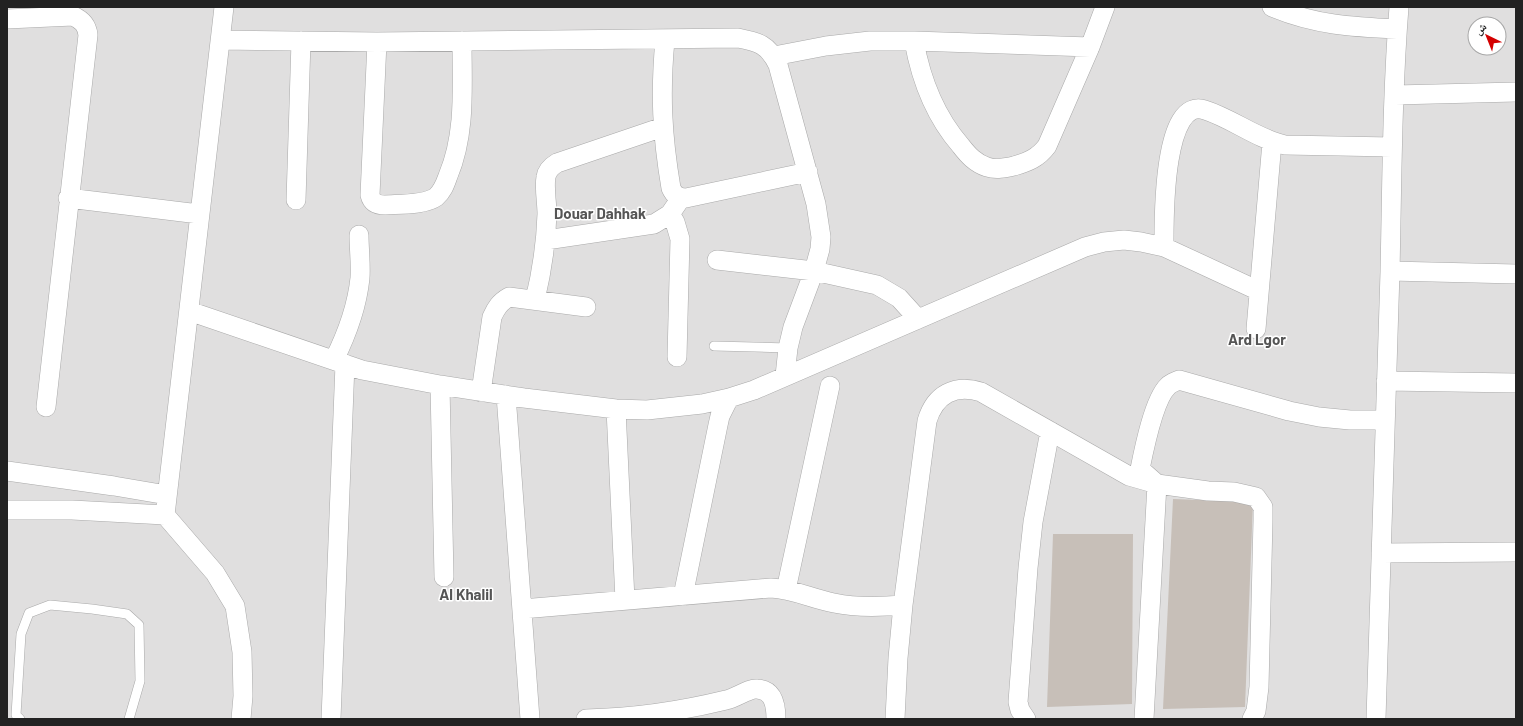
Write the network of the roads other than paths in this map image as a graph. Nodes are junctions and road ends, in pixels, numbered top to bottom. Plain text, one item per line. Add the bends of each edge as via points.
1 (224, 7) edge
2 (1104, 7) edge
3 (1272, 7) edge
4 (1399, 7) edge
5 (7, 19) edge
6 (1397, 29) junction
7 (221, 40) junction
8 (301, 40) junction
9 (665, 40) junction
10 (462, 41) junction
11 (914, 41) junction
12 (377, 42) junction
13 (1090, 46) junction
14 (774, 56) junction
15 (1516, 92) edge
16 (1395, 95) junction
17 (662, 128) junction
18 (1272, 142) junction
19 (1392, 147) junction
20 (808, 172) junction
21 (68, 198) junction
22 (681, 198) junction
23 (296, 200) dead end
24 (200, 214) junction
25 (670, 214) junction
26 (359, 235) dead end
27 (546, 240) junction
28 (1164, 247) junction
29 (718, 260) dead end
30 (814, 271) junction
31 (1390, 271) junction
32 (1516, 274) edge
33 (1259, 292) junction
34 (535, 300) junction
35 (586, 307) dead end
36 (189, 311) junction
37 (918, 319) junction
38 (1256, 328) dead end
39 (714, 346) dead end
40 (788, 348) junction
41 (677, 357) dead end
42 (339, 362) junction
43 (785, 376) junction
44 (1386, 381) junction
45 (1516, 383) edge
46 (440, 385) junction
47 (830, 386) dead end
48 (481, 392) junction
49 (506, 396) junction
50 (728, 398) junction
51 (46, 407) dead end
52 (616, 409) junction
53 (1385, 420) junction
54 (1050, 431) junction
55 (7, 471) edge
56 (1157, 484) junction
57 (167, 495) junction
58 (7, 510) edge
59 (164, 515) junction
60 (1516, 552) edge
61 (1381, 553) junction
62 (444, 577) dead end
63 (786, 590) junction
64 (682, 596) junction
65 (625, 600) junction
66 (903, 605) junction
67 (522, 609) junction
68 (20, 719) edge
69 (129, 719) edge
70 (241, 719) edge
71 (331, 719) edge
72 (530, 719) edge
73 (586, 719) edge
74 (776, 719) edge
75 (895, 719) edge
76 (1026, 719) edge
77 (1144, 719) edge
78 (1252, 719) edge
79 (1376, 719) edge

1 - 7 street
2 - 13 street
3 - 6 street via 1296,16 1342,26
4 - 6 street
5 - 21 street via 73,16 84,23 87,29
6 - 16 street
7 - 8 street
7 - 24 street
8 - 12 street
8 - 23 street
9 - 10 street
9 - 14 street via 738,38 759,43
9 - 17 street
10 - 12 street
10 - 12 street via 462,124 459,145 445,186 428,201 385,206 374,203 370,195
11 - 13 street
11 - 13 street via 925,88 950,134 976,162 995,169 1028,162 1036,158 1047,146
11 - 14 street via 870,41
14 - 20 street
15 - 16 street
16 - 19 street
17 - 22 street via 671,188
17 - 27 street via 551,166 546,177
18 - 19 street via 1285,145
18 - 28 street via 1204,109 1186,112 1176,133 1167,166
18 - 33 street
19 - 31 street
20 - 22 street
20 - 30 street via 821,237
21 - 24 street
21 - 51 street
22 - 25 street
24 - 36 street
25 - 27 street via 645,226
25 - 41 street via 680,239
26 - 42 street via 360,277
27 - 34 street
28 - 33 street
28 - 37 street via 1124,240 1085,247
29 - 30 street
30 - 37 street via 877,285 899,298
30 - 40 street
31 - 32 street
31 - 44 street
33 - 38 street
34 - 35 street
34 - 48 street via 509,297 496,309 492,317
36 - 42 street
36 - 57 street
37 - 43 street
39 - 40 lane
40 - 43 street
42 - 46 street via 362,370
42 - 71 street
43 - 50 street
44 - 45 street
44 - 53 street
46 - 48 street
46 - 62 street
47 - 63 street
48 - 49 street
49 - 52 street
49 - 67 street
50 - 52 street via 675,408
50 - 64 street via 720,416
52 - 65 street
53 - 56 street via 1319,417 1179,380 1167,386 1150,424 1144,446 1140,469
53 - 61 street
54 - 56 street via 1129,476
54 - 66 street via 981,392 971,389 950,392 934,404 927,421
54 - 76 street via 1028,568 1018,702
55 - 57 street
56 - 77 street
56 - 78 street via 1234,492 1256,497 1262,507 1260,686 1256,711
57 - 59 street
58 - 59 street via 72,510
59 - 70 street via 215,573 235,606 242,652
60 - 61 street
61 - 79 street
63 - 64 street via 771,588
63 - 66 street via 836,604 858,607
64 - 65 street
65 - 67 street
66 - 75 street
67 - 72 street
68 - 69 lane via 16,715 21,634 29,612 50,605 127,614 139,626 140,681
73 - 74 street via 610,719 728,700 757,688 764,690 773,698

